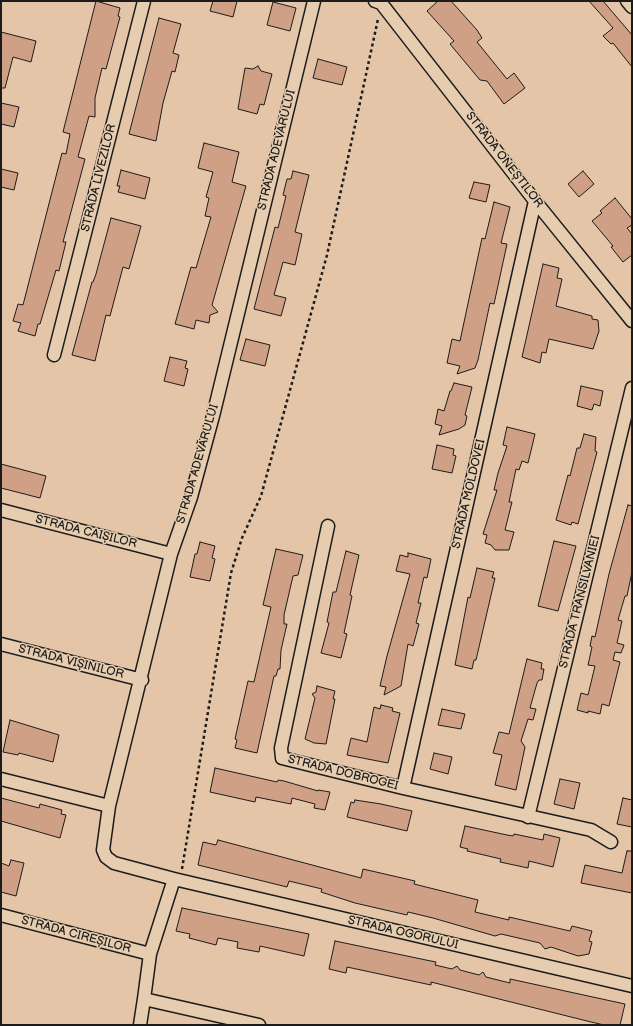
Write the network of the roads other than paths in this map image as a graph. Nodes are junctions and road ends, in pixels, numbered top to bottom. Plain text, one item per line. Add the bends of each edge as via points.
1 (144, 1) edge
2 (314, 1) edge
3 (627, 1) edge
4 (380, 2) edge
5 (632, 7) edge
6 (535, 200) junction
7 (632, 321) edge
8 (54, 355) dead end
9 (632, 388) edge
10 (1, 510) edge
11 (328, 526) dead end
12 (172, 554) junction
13 (1, 644) edge
14 (142, 680) junction
15 (1, 779) edge
16 (403, 788) junction
17 (109, 806) junction
18 (528, 817) junction
19 (611, 842) dead end
20 (174, 879) junction
21 (1, 915) edge
22 (150, 954) junction
23 (632, 986) edge
24 (144, 999) junction
25 (140, 1025) edge
26 (259, 1025) edge

1 - 8 street, STRADA LIVEZILOR
2 - 12 street, STRADA ADEVĂRULUI via 213,416
3 - 5 street
4 - 6 street, STRADA ONEȘTILOR
6 - 7 street, STRADA ONEȘTILOR
6 - 16 street, STRADA MOLDOVEI
9 - 18 street, STRADA TRANSILVANIEI
10 - 12 street, STRADA CAIȘILOR
11 - 16 street, STRADA DOBROGEI via 281,748 282,758
12 - 14 street, STRADA ADEVĂRULUI
13 - 14 street, STRADA VIȘINILOR
14 - 17 street, STRADA ADEVĂRULUI
15 - 17 street
16 - 18 street, STRADA DOBROGEI
17 - 20 street, STRADA ADEVĂRULUI via 103,850 106,857 114,863
18 - 19 street, STRADA DOBROGEI via 591,830
20 - 22 street
20 - 23 street, STRADA OGORULUI
21 - 22 street, STRADA CIREȘILOR
22 - 24 street
24 - 25 street
24 - 26 street

